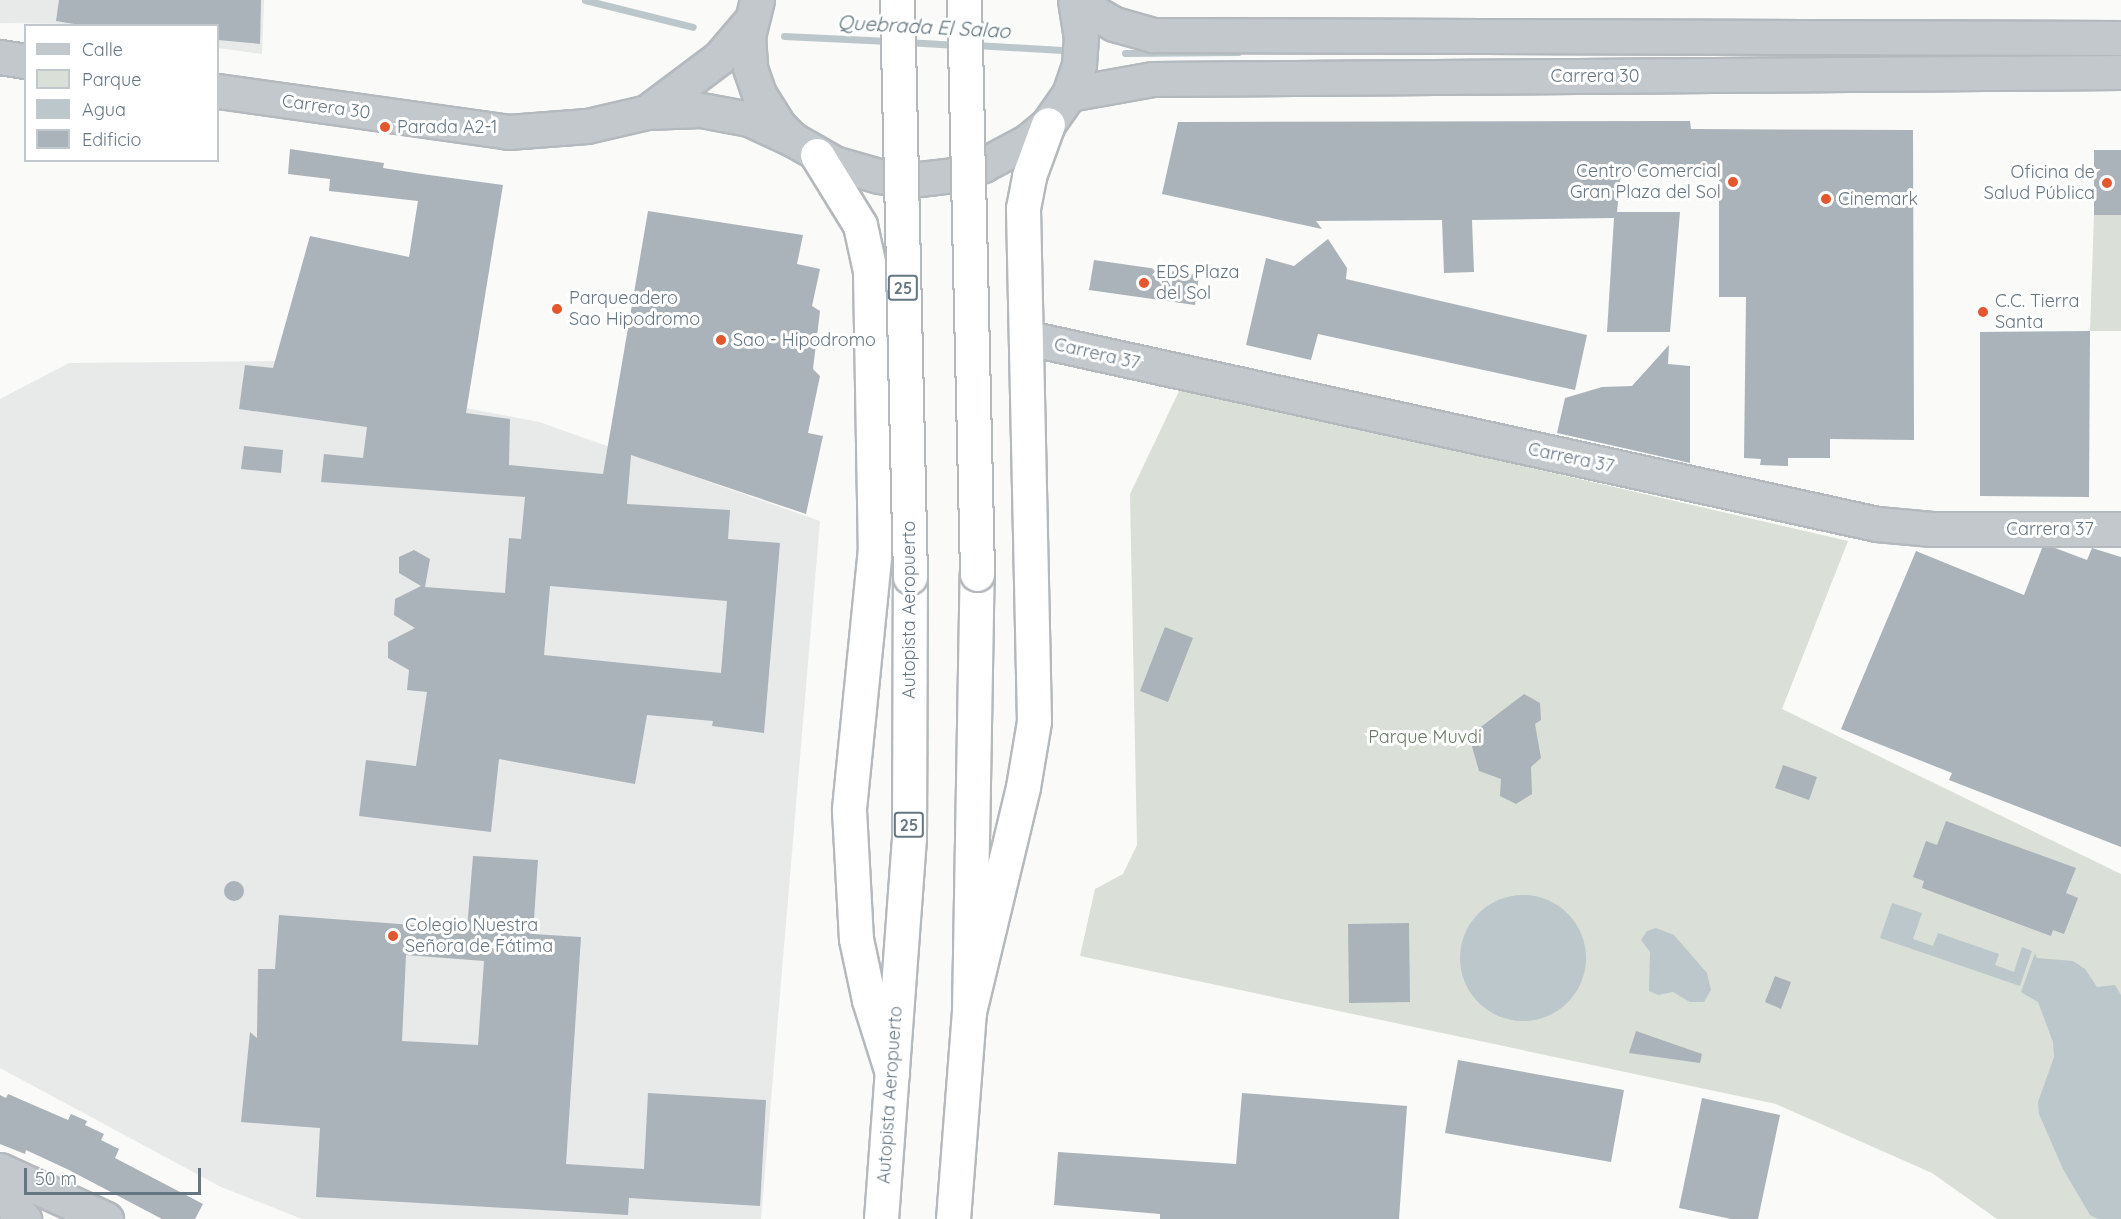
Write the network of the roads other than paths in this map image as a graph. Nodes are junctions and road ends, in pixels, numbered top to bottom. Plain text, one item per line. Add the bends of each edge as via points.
1 (897, 0) edge
2 (964, 0) edge
3 (1076, 1) edge
4 (753, 11) edge
5 (2121, 38) edge
6 (0, 57) edge
7 (24, 61) edge
8 (2121, 72) edge
9 (219, 91) edge
10 (1069, 94) junction
11 (648, 112) junction
12 (1048, 124) junction
13 (804, 147) junction
14 (1028, 338) junction
15 (2121, 529) edge
16 (969, 1012) junction
17 (892, 1073) junction
18 (0, 1170) edge
19 (0, 1194) edge
20 (24, 1219) edge
21 (106, 1219) edge
22 (881, 1219) edge
23 (953, 1219) edge

1 - 17 highway, Autopista Aeropuerto / 25, bridge via 910,577 909,838
2 - 16 highway, bridge via 977,574
3 - 5 street via 1114,24 1153,35
3 - 10 street, Carrera 30 via 1081,51
4 - 11 street, Carrera 30 via 719,58
4 - 13 street via 748,54 755,84 773,118
6 - 7 street
8 - 10 street, Carrera 30 via 1153,79
9 - 11 street, Carrera 30 via 508,132 587,126
10 - 12 street, Carrera 30
11 - 13 street, Carrera 30 via 726,113 749,119
12 - 13 street, Carrera 30 via 1028,141 983,165 926,179 879,176
12 - 14 highway via 1029,176 1023,208
13 - 17 highway via 860,225 870,271 875,537 849,810 856,939 869,1000
14 - 15 street, Carrera 37 via 1877,524 1932,529
14 - 16 highway via 1034,721 1023,787
16 - 23 highway
17 - 22 highway, Autopista Aeropuerto / 25
18 - 21 street
19 - 20 street

